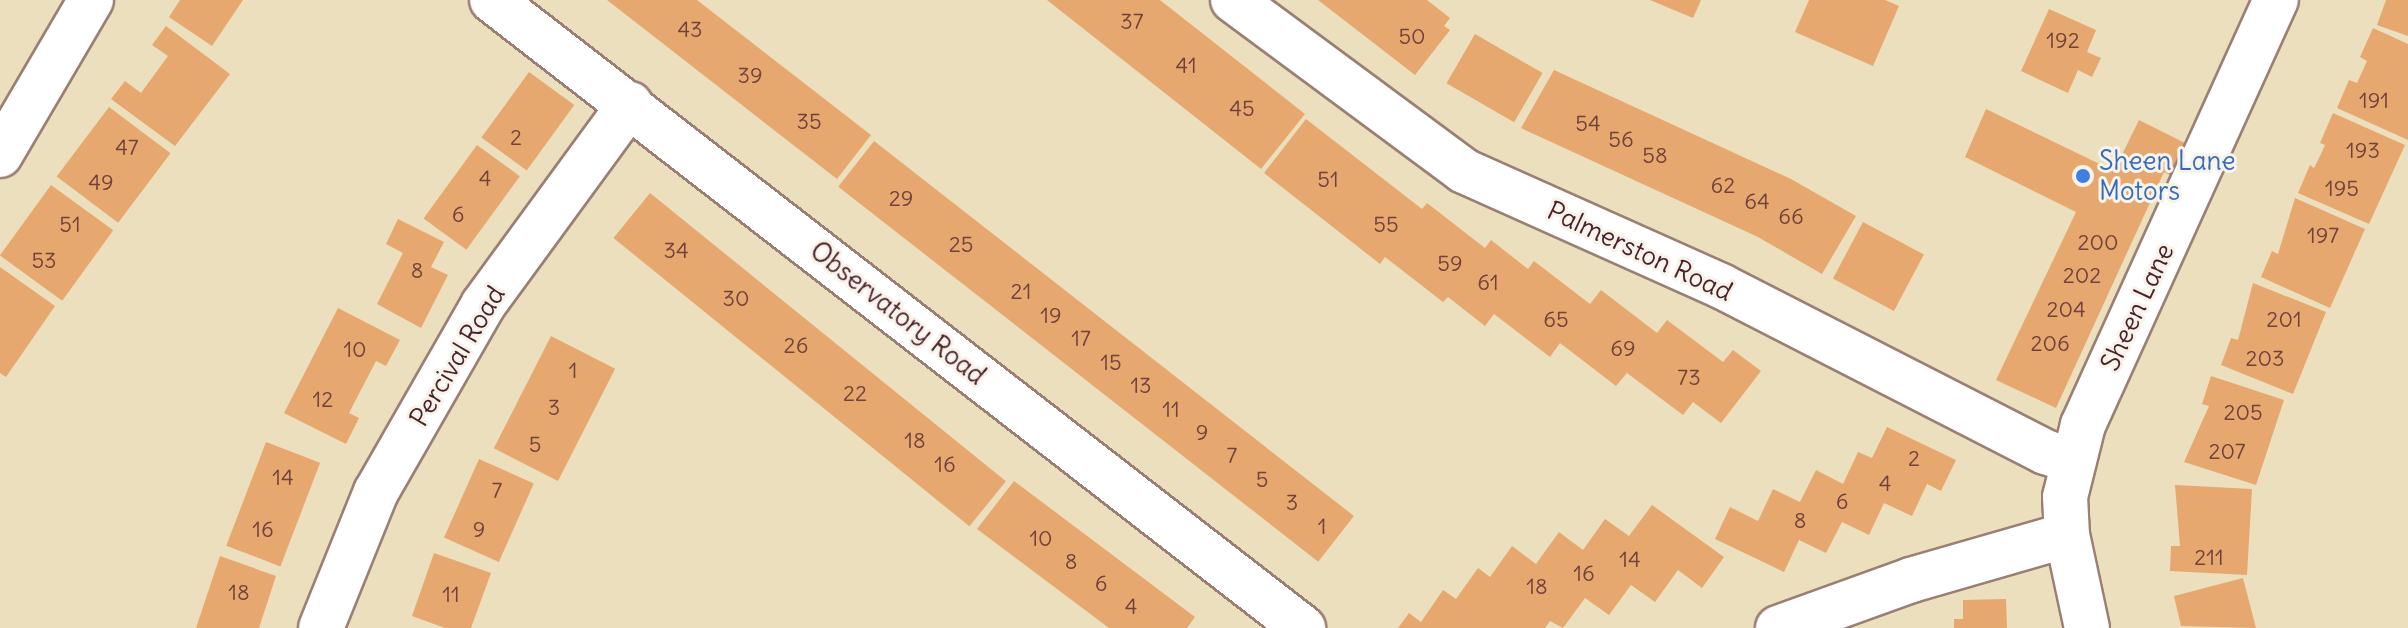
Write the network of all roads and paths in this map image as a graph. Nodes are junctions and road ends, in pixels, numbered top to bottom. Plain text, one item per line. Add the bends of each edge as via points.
1 (91, 0) edge
2 (492, 0) edge
3 (1233, 0) edge
4 (2276, 0) edge
5 (630, 104) junction
6 (0, 155) edge
7 (2072, 460) junction
8 (2067, 535) junction
9 (321, 628) edge
10 (1303, 628) edge
11 (1778, 628) edge
12 (2087, 628) edge

1 - 6 street
2 - 5 street, Observatory Road
3 - 7 street, Palmerston Road via 1464,171 1721,286 2045,452
4 - 7 street, Sheen Lane via 2083,425
5 - 9 street, Percival Road via 483,305 376,492
5 - 10 street, Observatory Road
7 - 8 street, Sheen Lane via 2065,497
8 - 11 street via 1911,580
8 - 12 street, Sheen Lane

